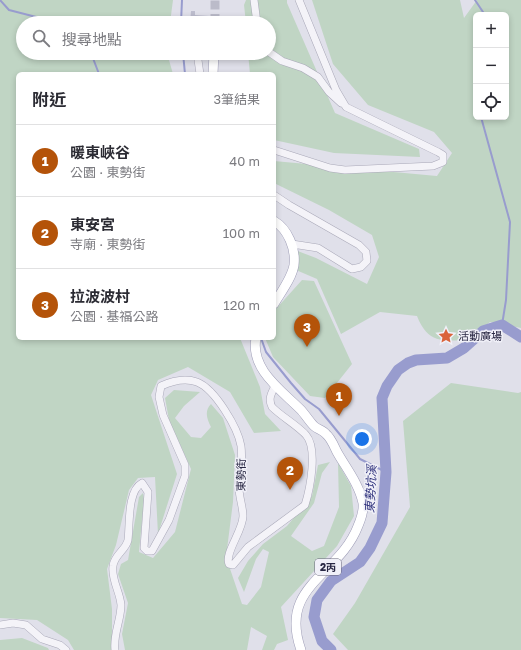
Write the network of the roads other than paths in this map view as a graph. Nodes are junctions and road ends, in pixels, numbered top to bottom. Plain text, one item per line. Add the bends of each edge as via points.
1 (254, 0) edge
2 (299, 0) edge
3 (256, 16) edge
4 (276, 57) edge
5 (198, 60) edge
6 (214, 60) edge
7 (200, 72) edge
8 (213, 72) edge
9 (346, 107) junction
10 (276, 151) edge
11 (276, 196) edge
12 (276, 223) edge
13 (292, 244) junction
14 (276, 301) edge
15 (256, 340) edge
16 (275, 386) junction
17 (0, 625) edge
18 (66, 650) edge
19 (115, 650) edge
20 (301, 650) edge

1 - 3 street
2 - 9 street via 336,90
4 - 9 street via 318,77 329,92
5 - 7 street
6 - 8 main road
9 - 10 street via 438,152 443,155 443,162 433,166 345,170 330,168
11 - 13 street via 359,245 366,252 367,261 352,269 318,248
12 - 13 main road via 287,234
13 - 14 main road via 294,264 291,275
15 - 16 main road, 2丙 via 255,351 261,367
16 - 19 street, 東勢街 via 269,402 272,408 306,436 312,448 312,473 308,496 305,505 248,547 233,565 229,564 228,556 242,527 243,514 239,489 242,472 241,445 233,425 210,392 196,382 179,381 161,386 159,397 163,416 185,465 185,476 169,520 152,551 144,548 148,492 142,483 135,489 127,544 113,564 112,572 121,606 114,634
16 - 20 main road, 2丙 via 300,409 314,427 326,433 357,485 363,504 361,519 350,542 337,559 312,582 301,601 295,619
17 - 18 street via 26,625 42,639 60,645

